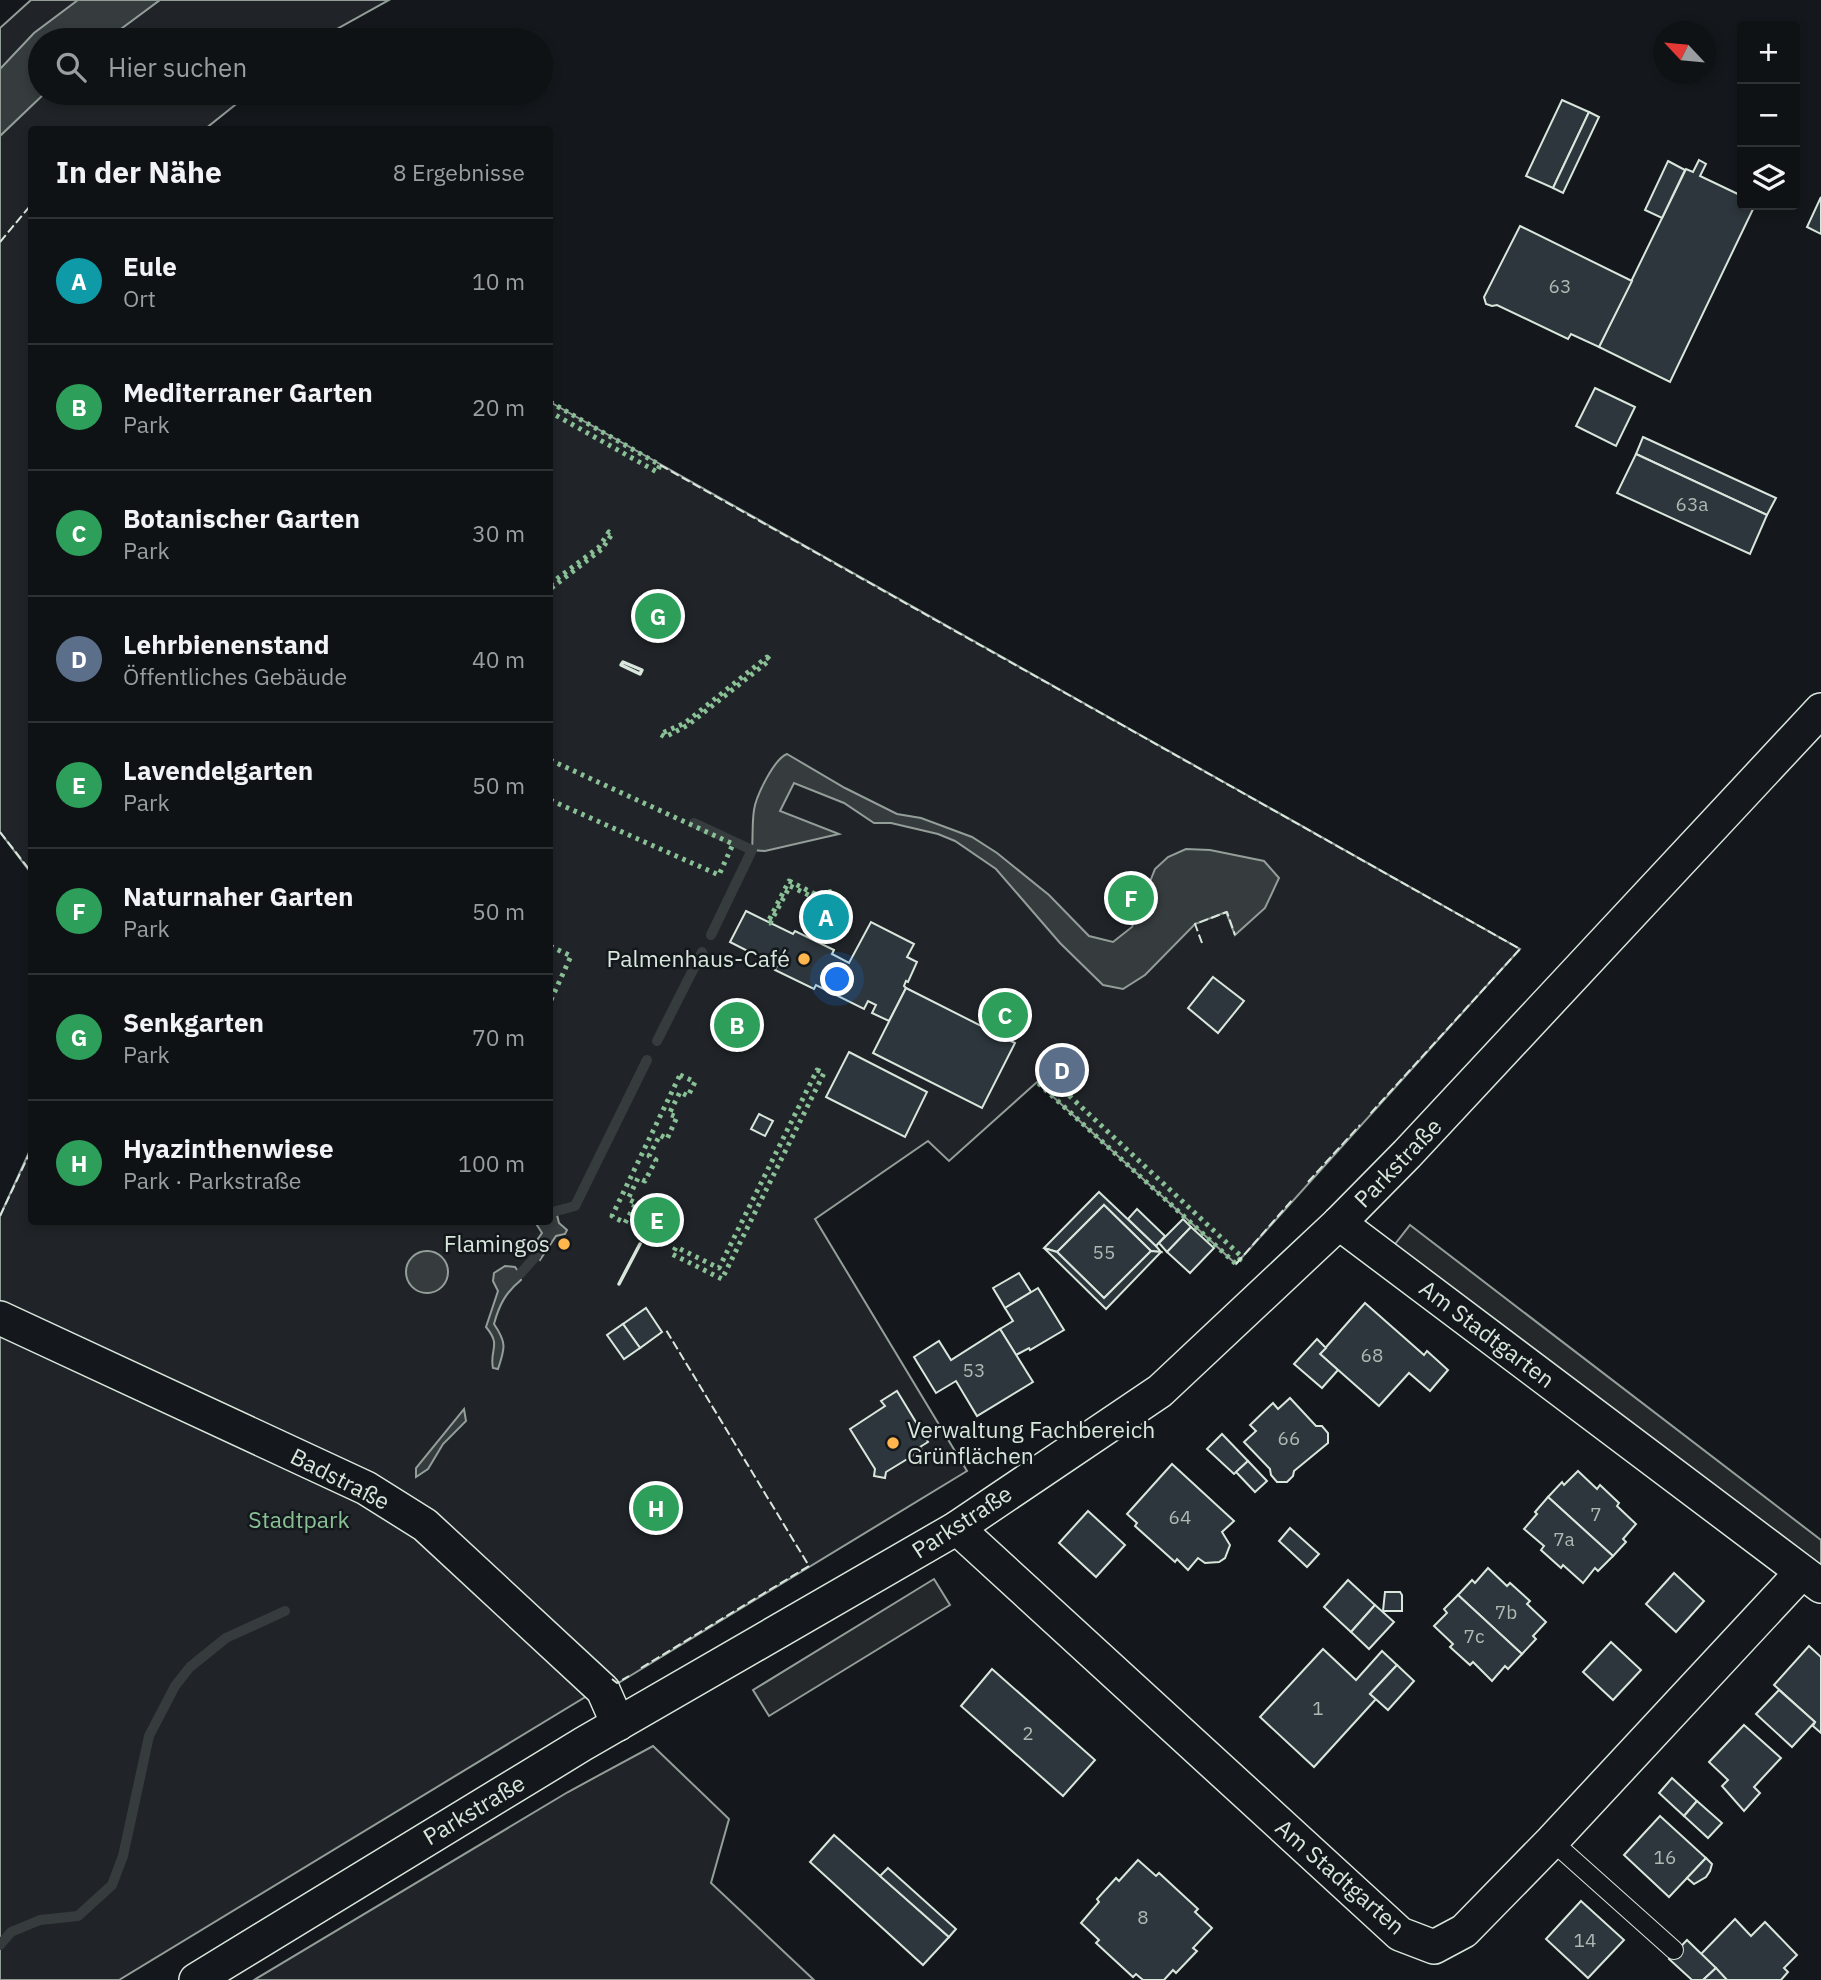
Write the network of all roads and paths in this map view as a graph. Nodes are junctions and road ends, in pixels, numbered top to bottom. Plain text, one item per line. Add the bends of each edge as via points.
1 (1821, 710) edge
2 (1339, 1223) junction
3 (0, 1318) edge
4 (957, 1528) junction
5 (1811, 1579) edge
6 (618, 1724) junction
7 (1552, 1841) junction
8 (1674, 1950) dead end
9 (196, 1980) edge

1 - 2 street, Parkstraße
2 - 4 street, Parkstraße via 1160,1391
2 - 5 street, Am Stadtgarten
3 - 6 street, Badstraße via 366,1488 425,1525 603,1690
4 - 6 street, Parkstraße
4 - 7 street, Am Stadtgarten via 1400,1934 1434,1947 1464,1931
5 - 7 street, Am Stadtgarten
6 - 9 street, Parkstraße
7 - 8 lane

